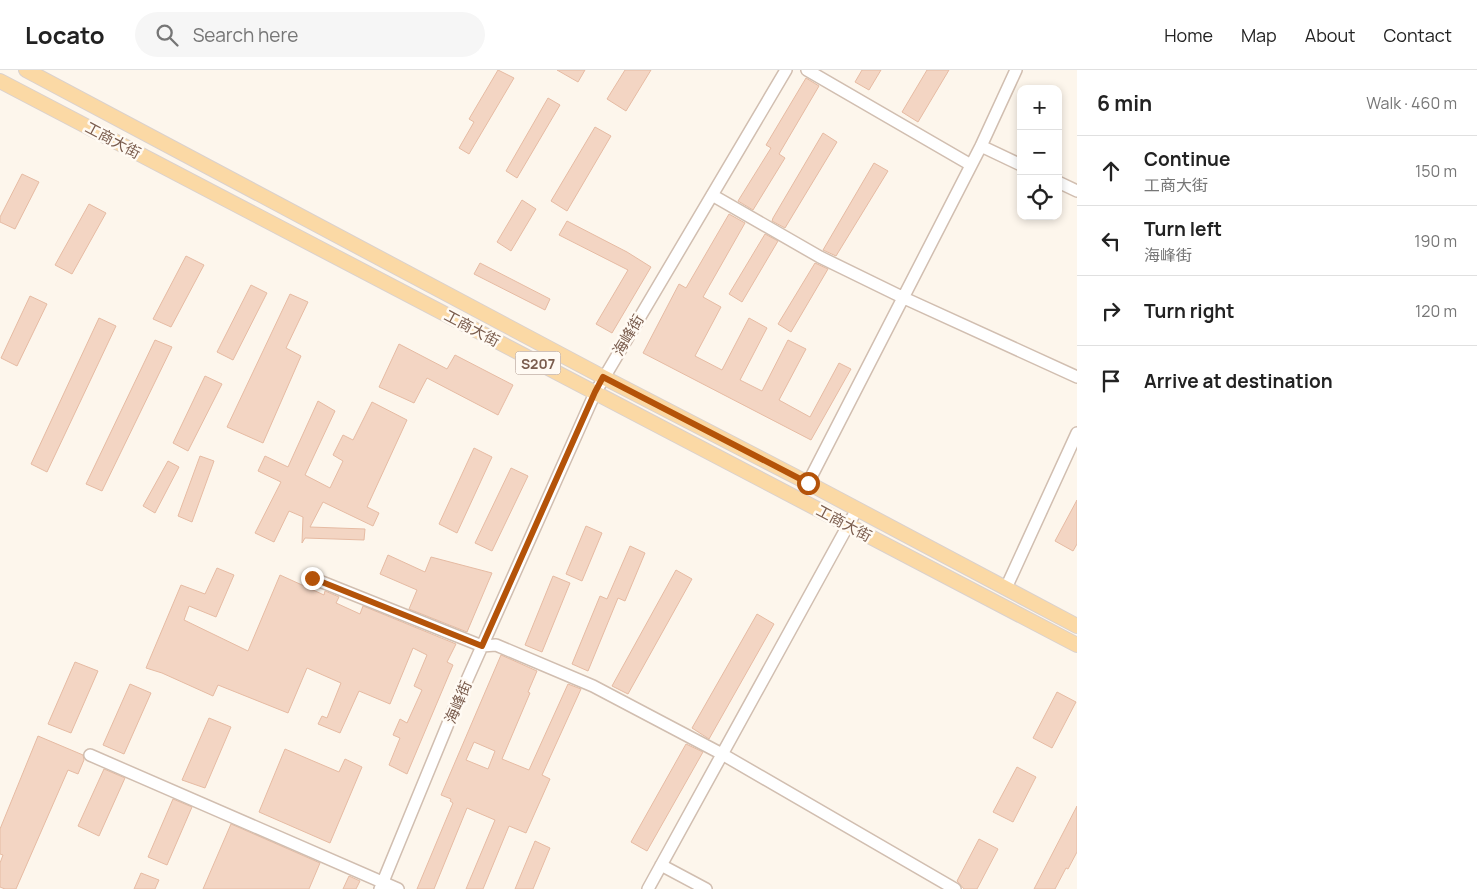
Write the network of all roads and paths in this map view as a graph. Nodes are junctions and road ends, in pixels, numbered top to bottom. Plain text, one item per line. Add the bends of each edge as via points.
1 (26, 70) edge
2 (786, 70) edge
3 (807, 70) edge
4 (1016, 70) edge
5 (0, 80) edge
6 (981, 146) junction
7 (1017, 162) edge
8 (971, 165) junction
9 (1062, 184) edge
10 (1077, 191) edge
11 (712, 195) junction
12 (603, 377) junction
13 (1077, 377) edge
14 (595, 392) junction
15 (1077, 432) edge
16 (808, 483) junction
17 (857, 509) junction
18 (848, 525) junction
19 (312, 578) dead end
20 (1006, 588) junction
21 (1077, 626) edge
22 (1077, 645) edge
23 (482, 646) junction
24 (722, 754) junction
25 (90, 755) dead end
26 (661, 865) junction
27 (381, 886) edge
28 (398, 889) edge
29 (648, 889) edge
30 (706, 889) edge
31 (956, 889) edge

1 - 12 main road, 工商大街 / S207
2 - 11 street, 海峰街
3 - 8 street
4 - 6 street
5 - 14 main road, 工商大街 / S207
6 - 7 street
6 - 8 street
8 - 16 street
9 - 10 street
11 - 12 street, 海峰街
11 - 13 street via 820,257
12 - 14 street, 海峰街
12 - 16 main road, 工商大街 / S207
14 - 18 main road, 工商大街 / S207
14 - 23 street, 海峰街
15 - 20 street
16 - 17 main road, 工商大街 / S207
17 - 18 street
17 - 20 main road, 工商大街 / S207
18 - 22 main road, 工商大街 / S207
18 - 24 street
19 - 23 street
20 - 21 main road, 工商大街 / S207
23 - 24 street via 496,645 593,686
23 - 27 street, 海峰街
24 - 26 street
24 - 31 street
25 - 27 street
26 - 29 street
26 - 30 street
27 - 28 street

